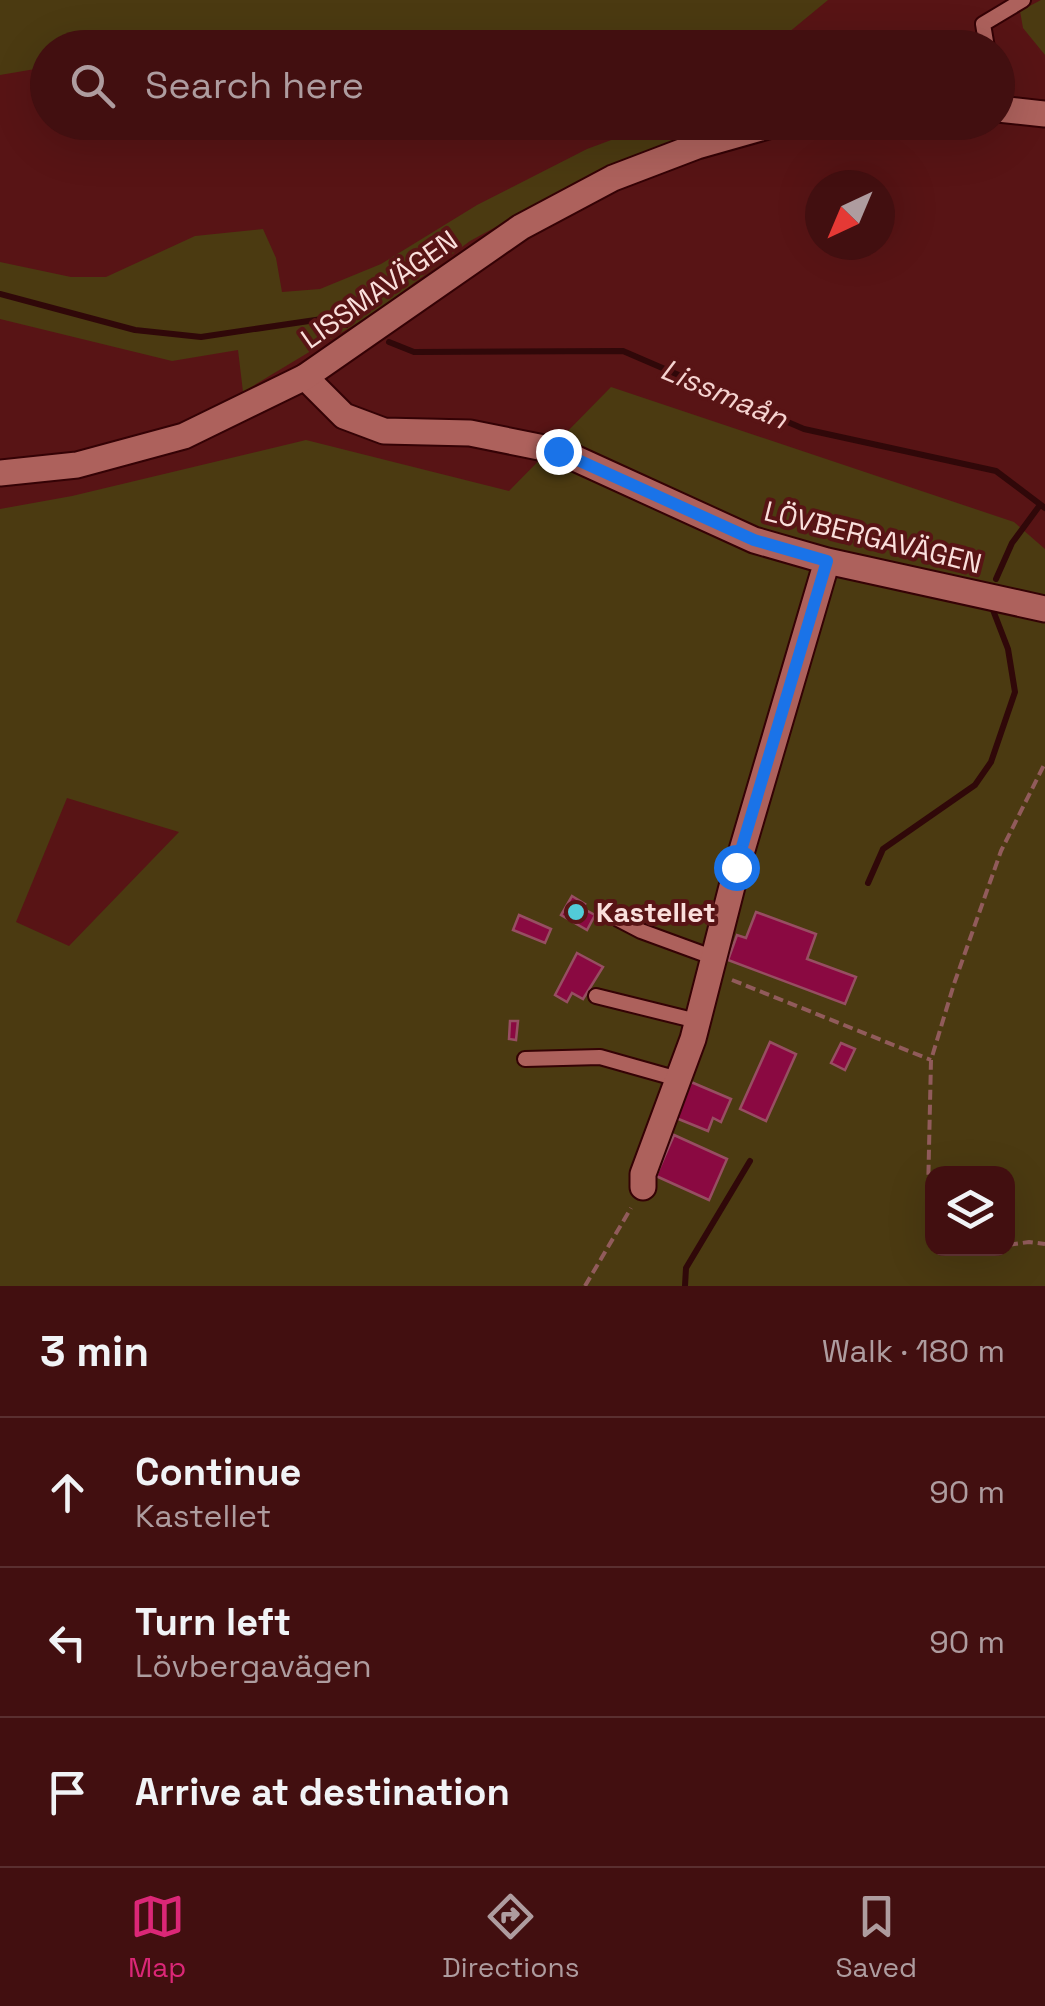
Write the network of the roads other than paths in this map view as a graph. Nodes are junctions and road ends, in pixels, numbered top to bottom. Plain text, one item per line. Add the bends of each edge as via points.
1 (1022, 0) edge
2 (984, 30) edge
3 (1015, 111) edge
4 (1045, 114) edge
5 (718, 140) edge
6 (305, 377) junction
7 (0, 473) edge
8 (827, 561) junction
9 (1045, 610) edge
10 (618, 919) dead end
11 (711, 964) junction
12 (596, 996) dead end
13 (697, 1022) junction
14 (525, 1059) dead end
15 (678, 1079) junction
16 (642, 1186) road end

1 - 2 lane via 983,24
3 - 4 street
5 - 6 street, LISSMAVÄGEN via 613,178 521,227
6 - 7 street, LISSMAVÄGEN via 184,436 77,465
6 - 8 street, LÖVBERGAVÄGEN via 344,416 384,431 470,433 558,451 754,540
8 - 9 street, LÖVBERGAVÄGEN
8 - 11 street
10 - 11 lane
11 - 13 street
12 - 13 lane
13 - 15 street
14 - 15 lane via 600,1057
15 - 16 street

